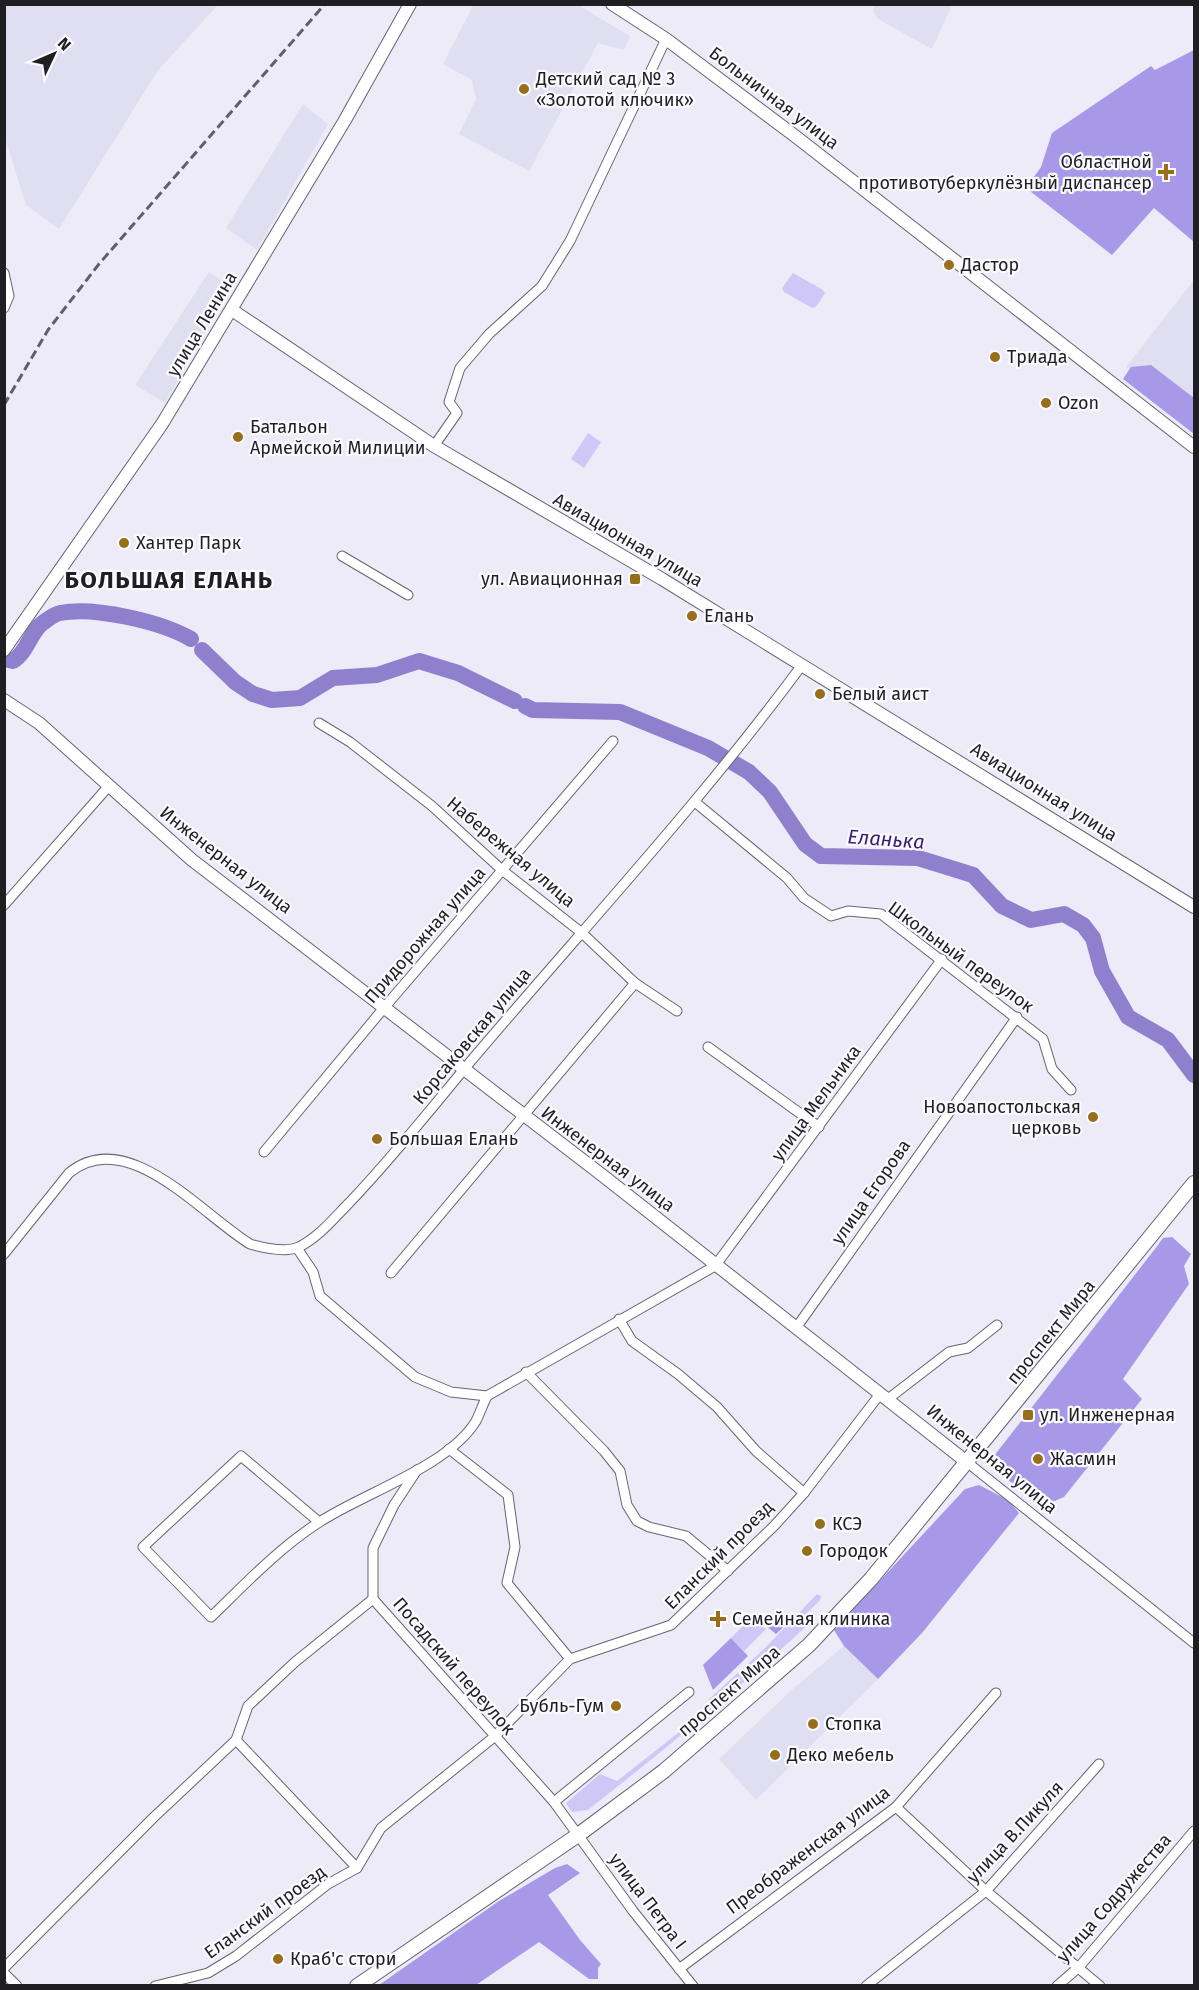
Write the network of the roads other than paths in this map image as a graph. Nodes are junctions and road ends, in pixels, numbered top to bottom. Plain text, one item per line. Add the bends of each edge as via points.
1 (410, 4) edge
2 (612, 4) edge
3 (666, 39) junction
4 (4, 273) edge
5 (4, 308) edge
6 (232, 310) junction
7 (434, 446) junction
8 (1194, 447) edge
9 (342, 556) dead end
10 (408, 595) dead end
11 (4, 650) edge
12 (802, 665) junction
13 (4, 700) edge
14 (319, 723) dead end
15 (614, 741) dead end
16 (108, 787) junction
17 (695, 802) junction
18 (502, 870) junction
19 (4, 905) edge
20 (1194, 907) edge
21 (582, 933) junction
22 (942, 958) junction
23 (635, 983) junction
24 (383, 1009) junction
25 (677, 1011) dead end
26 (1017, 1017) junction
27 (708, 1047) dead end
28 (464, 1069) junction
29 (1071, 1090) dead end
30 (524, 1118) junction
31 (819, 1127) junction
32 (264, 1152) dead end
33 (1194, 1183) edge
34 (297, 1248) junction
35 (4, 1254) edge
36 (715, 1266) junction
37 (391, 1273) dead end
38 (619, 1319) junction
39 (997, 1325) dead end
40 (796, 1328) junction
41 (526, 1372) junction
42 (487, 1396) junction
43 (884, 1397) junction
44 (449, 1449) junction
45 (968, 1463) junction
46 (417, 1470) junction
47 (804, 1493) junction
48 (319, 1522) junction
49 (728, 1571) junction
50 (373, 1599) junction
51 (1194, 1643) edge
52 (570, 1659) junction
53 (689, 1692) dead end
54 (996, 1693) dead end
55 (494, 1737) junction
56 (236, 1740) junction
57 (1099, 1764) dead end
58 (554, 1802) junction
59 (896, 1807) junction
60 (1194, 1831) edge
61 (578, 1834) junction
62 (357, 1868) junction
63 (986, 1891) junction
64 (1079, 1967) junction
65 (4, 1968) edge
66 (679, 1969) junction
67 (4, 1973) edge
68 (17, 1986) edge
69 (155, 1986) edge
70 (357, 1986) edge
71 (693, 1986) edge
72 (866, 1986) edge
73 (1057, 1986) edge
74 (1100, 1986) edge

1 - 6 street, улица Ленина
2 - 3 street, Больничная улица
3 - 7 street via 570,241 542,286 489,333 460,368 449,402 457,413
3 - 8 street, Больничная улица
4 - 5 street via 9,296
6 - 7 street, Авиационная улица
6 - 11 street, улица Ленина via 157,432
7 - 12 street, Авиационная улица
9 - 10 street
12 - 17 street, Корсаковская улица
12 - 20 street, Авиационная улица
13 - 16 street, Инженерная улица via 39,723
14 - 18 street, Набережная улица via 350,742 432,806
15 - 18 street, Придорожная улица
16 - 19 street
16 - 24 street, Инженерная улица via 192,860
17 - 21 street, Корсаковская улица
17 - 22 street, Школьный переулок via 788,878 804,898 831,916 848,911 881,914
18 - 21 street, Набережная улица
18 - 24 street, Придорожная улица
21 - 23 street, Набережная улица
21 - 28 street, Корсаковская улица
22 - 26 street, Школьный переулок
22 - 31 street, улица Мельника
23 - 25 street, Набережная улица
23 - 30 street
24 - 28 street, Инженерная улица
24 - 32 street, Придорожная улица
26 - 29 street, Школьный переулок via 1043,1039 1052,1069
26 - 40 street, улица Егорова
27 - 31 street
28 - 30 street, Инженерная улица
28 - 34 street, Корсаковская улица via 394,1155 318,1234
30 - 36 street, Инженерная улица
30 - 37 street
31 - 36 street, улица Мельника
33 - 45 main road, проспект Мира
34 - 35 street via 250,1244 143,1167 110,1157 90,1160 69,1173
34 - 42 street via 313,1272 320,1296 415,1377 451,1392
36 - 38 street
36 - 40 street, Инженерная улица
38 - 41 street
38 - 47 street via 632,1341 717,1407 756,1451
39 - 43 street via 968,1348 949,1352
40 - 43 street, Инженерная улица
41 - 42 street
41 - 49 street via 620,1471 627,1505 637,1521 686,1536
42 - 44 street, Посадский переулок via 475,1422
43 - 45 street, Инженерная улица
43 - 47 street, Еланский проезд
44 - 46 street, Посадский переулок
44 - 52 street via 508,1495 515,1547 507,1584
45 - 51 street, Инженерная улица
45 - 61 main road, проспект Мира via 872,1579 809,1645 664,1771
46 - 48 street, Посадский переулок
46 - 50 street, Посадский переулок via 373,1548
47 - 49 street, Еланский проезд
48 - 48 street, Посадский переулок via 272,1557 211,1617 143,1547 241,1456
49 - 52 street, Еланский проезд via 671,1625
50 - 55 street, Посадский переулок
50 - 56 street via 248,1706
52 - 55 street, Еланский проезд
53 - 58 street
54 - 59 street, Преображенская улица
55 - 58 street, Посадский переулок
55 - 62 street, Еланский проезд via 381,1828
56 - 62 street
56 - 65 street
57 - 63 street, улица В.Пикуля
58 - 61 street, Посадский переулок
59 - 63 street
59 - 66 street, Преображенская улица
60 - 64 street, улица Содружества
61 - 66 street, улица Петра I
61 - 70 main road, проспект Мира
62 - 69 street, Еланский проезд via 328,1884 236,1956 208,1973
63 - 64 street
63 - 72 street, улица В.Пикуля
64 - 73 street, улица Содружества
64 - 74 street
66 - 71 street, улица Петра I
67 - 68 street

